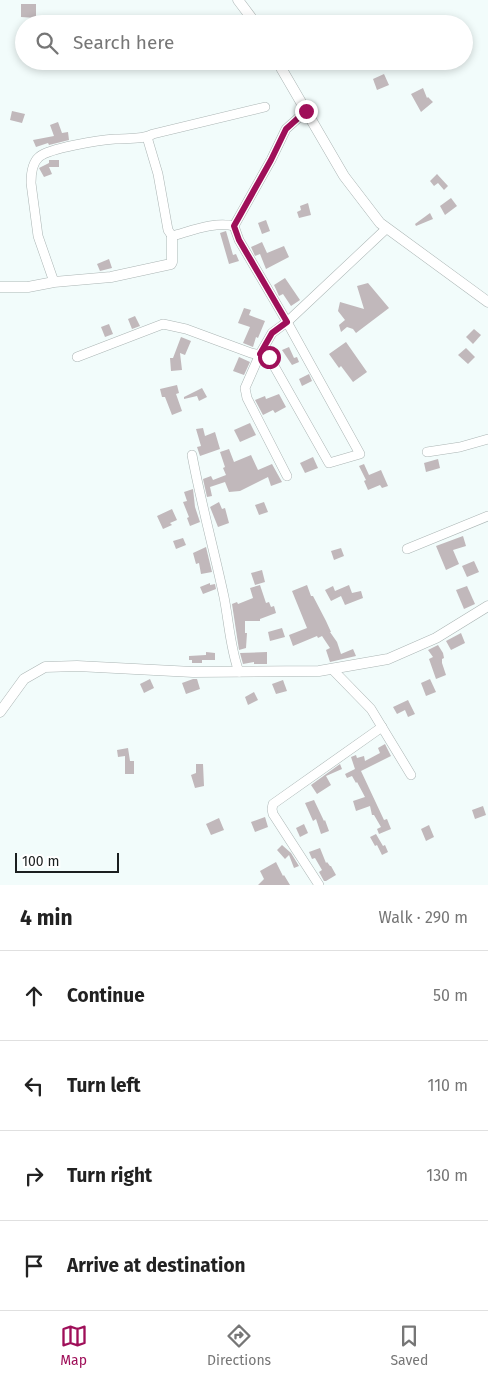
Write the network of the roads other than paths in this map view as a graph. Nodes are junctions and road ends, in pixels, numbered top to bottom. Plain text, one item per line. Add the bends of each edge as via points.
1 (238, 0) edge
2 (249, 15) edge
3 (282, 70) edge
4 (265, 107) dead end
5 (306, 111) junction
6 (147, 137) junction
7 (234, 226) junction
8 (387, 228) junction
9 (172, 236) junction
10 (54, 282) junction
11 (0, 287) edge
12 (488, 302) edge
13 (287, 322) junction
14 (260, 354) junction
15 (77, 357) dead end
16 (488, 439) edge
17 (427, 452) dead end
18 (192, 455) dead end
19 (287, 476) dead end
20 (488, 516) edge
21 (407, 549) dead end
22 (488, 606) edge
23 (332, 669) junction
24 (239, 672) junction
25 (0, 712) edge
26 (382, 727) junction
27 (411, 775) dead end
28 (319, 885) edge

1 - 2 street
3 - 5 street
4 - 6 street
5 - 7 street via 286,129
5 - 8 street via 344,176
6 - 9 street
6 - 10 street via 59,150 39,157 34,164 31,176 38,236
7 - 9 street via 213,226
7 - 13 street
8 - 12 street
8 - 13 street
9 - 10 street via 171,264 111,277
10 - 11 street via 28,287
13 - 14 street via 272,333
13 - 14 street via 360,454 329,463 269,357
14 - 15 street via 251,354 163,324
14 - 19 street via 244,388
16 - 17 street
18 - 24 street
20 - 21 street
22 - 23 street via 436,638 388,659
23 - 24 street
23 - 26 street via 371,709
24 - 25 street via 77,666 45,668 24,679
26 - 27 street
26 - 28 street via 273,804 273,814

